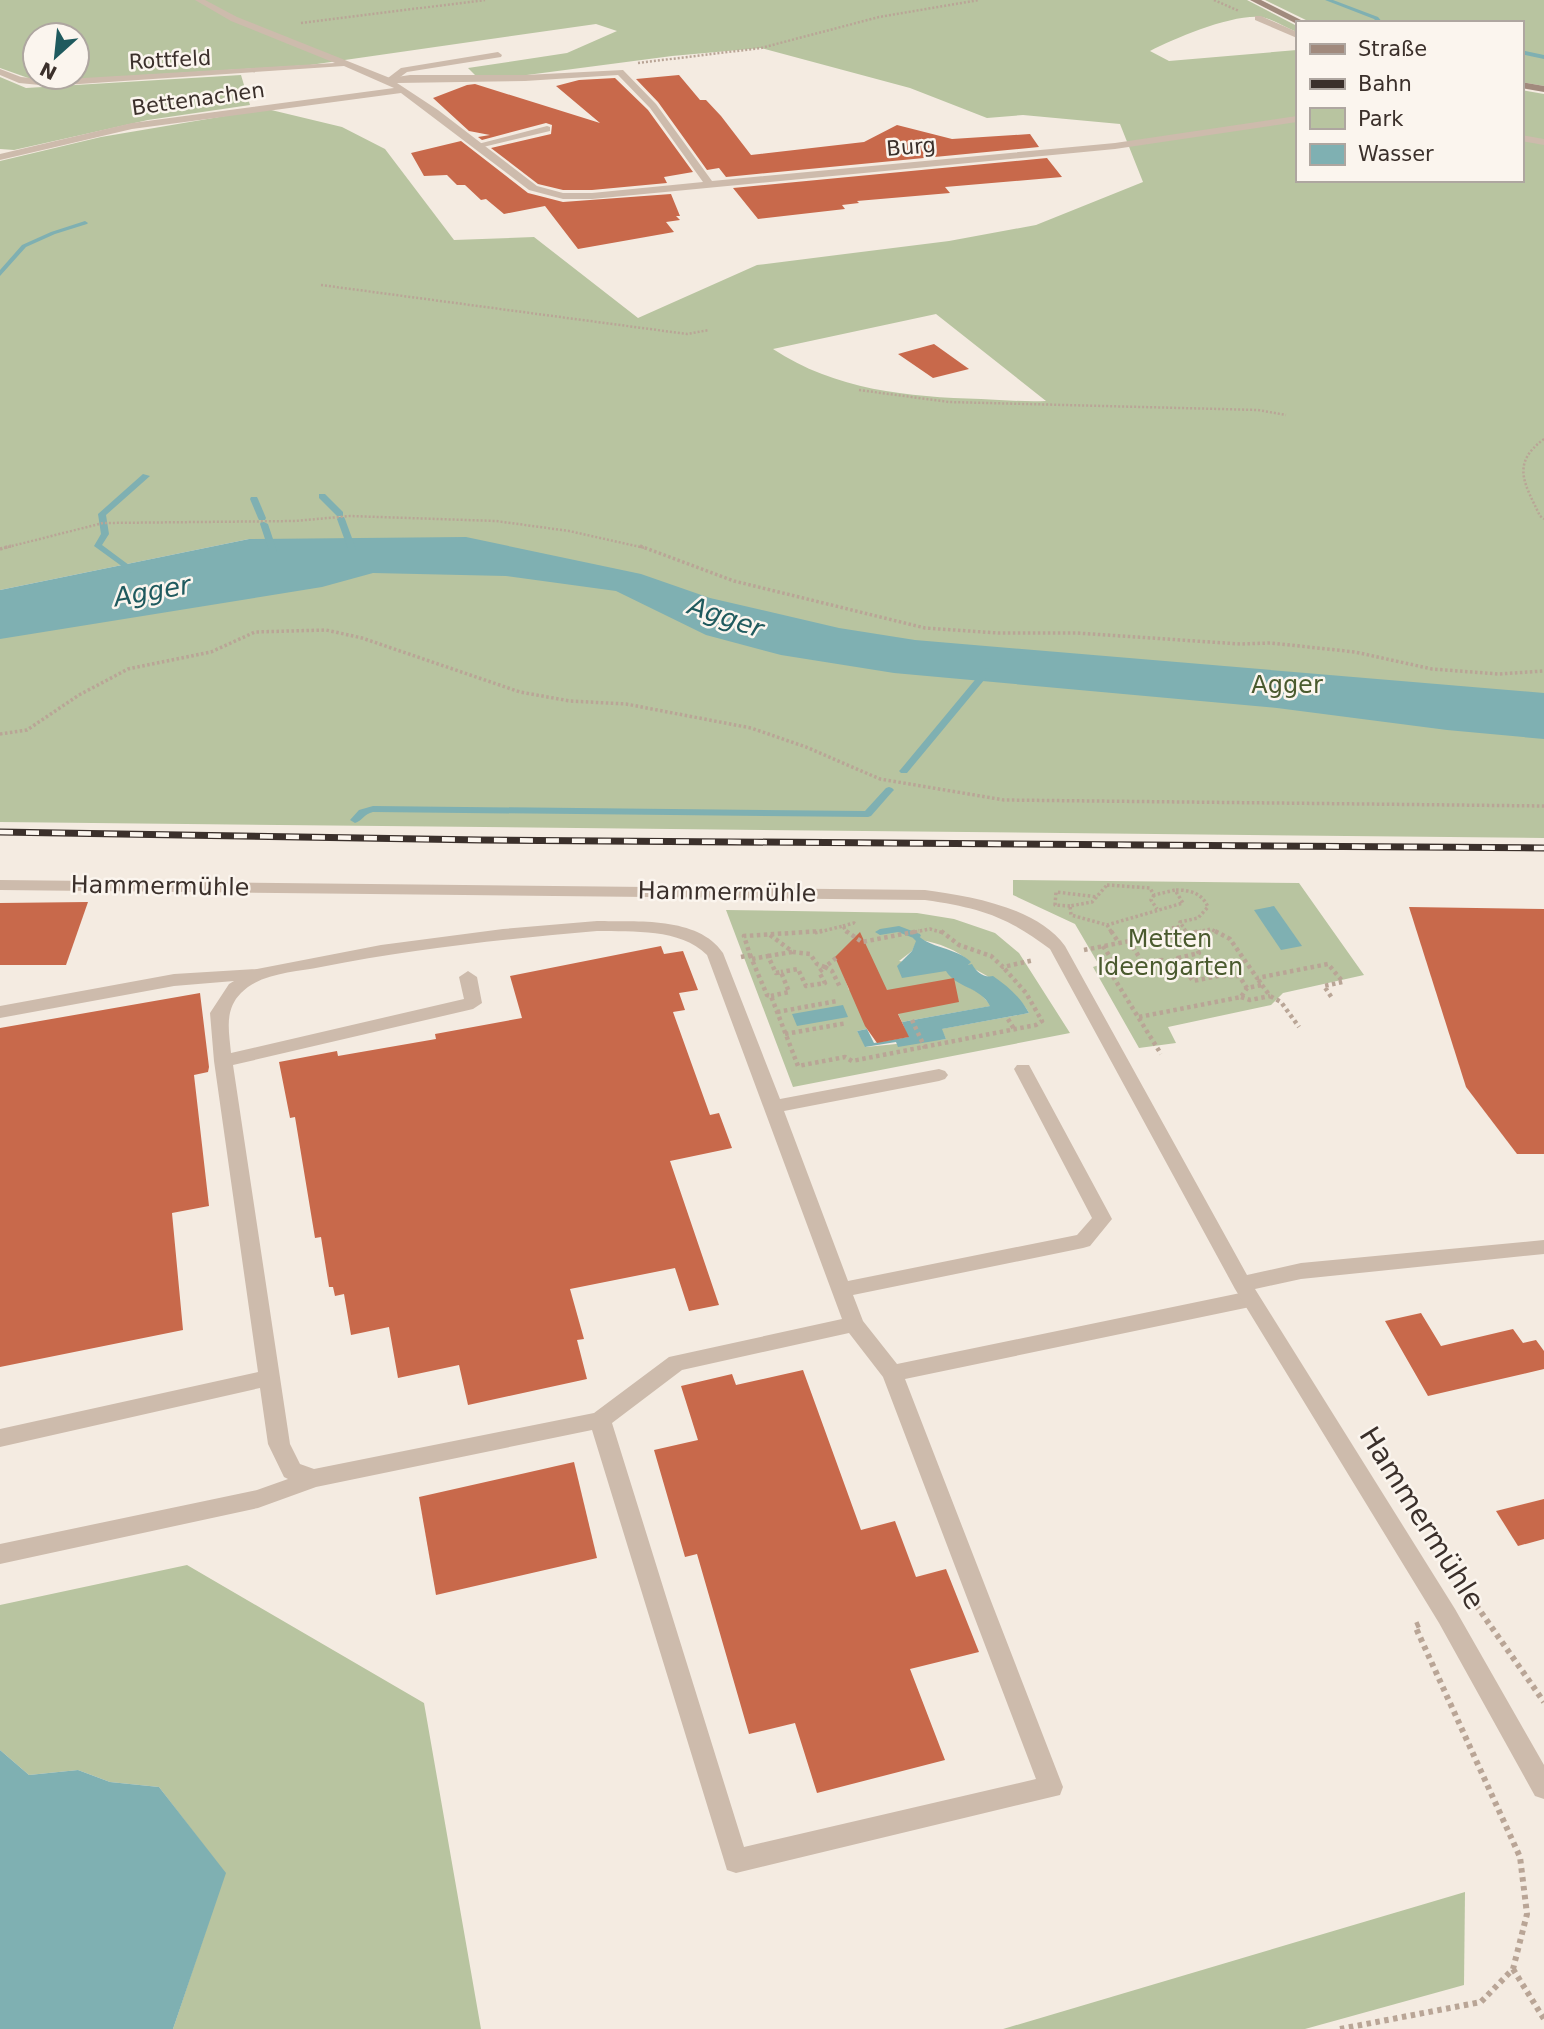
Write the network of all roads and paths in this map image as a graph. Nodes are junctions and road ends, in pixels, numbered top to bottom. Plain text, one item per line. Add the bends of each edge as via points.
1 (199, 0) edge
2 (485, 0) edge
3 (979, 0) edge
4 (1214, 0) edge
5 (1254, 0) edge
6 (1234, 9) dead end
7 (1258, 18) dead end
8 (1299, 21) edge
9 (263, 30) junction
10 (1296, 35) edge
11 (498, 55) dead end
12 (344, 64) junction
13 (614, 70) junction
14 (0, 72) edge
15 (389, 81) junction
16 (1523, 85) edge
17 (1544, 89) edge
18 (403, 90) junction
19 (1296, 119) edge
20 (547, 129) dead end
21 (1523, 138) edge
22 (1544, 142) edge
23 (479, 145) junction
24 (0, 157) edge
25 (709, 184) junction
26 (321, 285) dead end
27 (709, 330) dead end
28 (859, 390) dead end
29 (1286, 415) dead end
30 (1544, 439) edge
31 (1544, 519) edge
32 (0, 549) edge
33 (1544, 671) edge
34 (0, 734) edge
35 (1544, 806) edge
36 (0, 885) edge
37 (1175, 890) junction
38 (1154, 895) junction
39 (1099, 897) junction
40 (1070, 906) junction
41 (1157, 908) junction
42 (857, 925) dead end
43 (1107, 925) junction
44 (843, 926) junction
45 (1182, 926) junction
46 (1170, 933) junction
47 (768, 934) junction
48 (1187, 934) junction
49 (750, 935) dead end
50 (1129, 941) junction
51 (1119, 943) junction
52 (1103, 946) junction
53 (793, 952) junction
54 (1062, 955) junction
55 (768, 956) junction
56 (836, 958) dead end
57 (825, 967) junction
58 (1003, 967) junction
59 (1186, 971) junction
60 (781, 972) junction
61 (262, 973) junction
62 (468, 976) dead end
63 (1257, 978) junction
64 (1262, 985) junction
65 (840, 987) dead end
66 (1247, 988) junction
67 (771, 996) junction
68 (1270, 996) junction
69 (1241, 997) junction
70 (1332, 998) dead end
71 (837, 1001) dead end
72 (0, 1012) edge
73 (777, 1012) junction
74 (1139, 1017) junction
75 (1008, 1018) dead end
76 (912, 1020) dead end
77 (847, 1023) dead end
78 (1299, 1027) dead end
79 (1014, 1029) junction
80 (785, 1034) junction
81 (924, 1046) junction
82 (1161, 1054) dead end
83 (223, 1061) junction
84 (1023, 1069) dead end
85 (939, 1075) dead end
86 (772, 1107) junction
87 (1544, 1247) edge
88 (840, 1290) junction
89 (1246, 1291) junction
90 (854, 1324) junction
91 (892, 1373) junction
92 (268, 1378) junction
93 (600, 1420) junction
94 (0, 1437) edge
95 (314, 1478) junction
96 (0, 1554) edge
97 (1415, 1626) dead end
98 (1524, 1751) junction
99 (1544, 1768) edge
100 (1544, 1788) edge
101 (1513, 1969) junction
102 (1544, 2019) edge
103 (1339, 2029) edge

1 - 9 street, Burg
2 - 9 path
3 - 13 path via 878,17 761,48 643,62
4 - 6 path
5 - 8 main road
7 - 10 street
9 - 12 street, Burg
11 - 15 street via 404,70
12 - 14 street, Rottfeld via 50,83 19,80
12 - 15 street, Burg
13 - 15 street, Burg via 525,78
13 - 25 street via 631,79
15 - 18 street, Burg
16 - 17 main road
18 - 23 street, Burg
18 - 24 street, Bettenachen via 132,126
19 - 25 street, Burg via 1115,146
20 - 23 street
21 - 22 street
23 - 25 street, Burg via 533,188 563,196
26 - 27 path via 687,334
28 - 29 path via 949,402 1258,410
30 - 31 path via 1524,455 1521,468
32 - 33 path via 103,523 350,516 496,521 637,545 734,580 925,628 1270,643 1355,652 1432,669 1499,674
34 - 35 path via 27,730 128,669 211,652 255,632 326,630 520,692 626,704 751,728 880,779 969,796
36 - 54 street, Hammermühle via 925,895 974,902 1025,922
37 - 38 path
37 - 41 path via 1183,903
37 - 45 path via 1196,892 1209,907 1198,918 1180,922
38 - 39 path via 1142,886 1107,885
38 - 41 path via 1151,900
39 - 40 path via 1083,906
39 - 40 path via 1055,892 1055,905
40 - 43 path via 1071,915
41 - 43 path
42 - 44 path
43 - 51 path
44 - 47 path via 814,933
44 - 58 path via 848,935 862,942 942,929 960,946 989,952
45 - 46 path via 1167,929
45 - 48 path
46 - 48 path via 1173,938
46 - 50 path
47 - 49 path
47 - 53 path
48 - 59 path via 1199,953 1178,958
48 - 63 path via 1211,929 1230,939
50 - 51 path
50 - 59 path via 1143,963 1162,960 1172,973
51 - 52 path
52 - 54 path
52 - 74 path via 1112,960 1104,962
53 - 55 path
53 - 57 path via 810,954
54 - 58 path
54 - 89 street, Hammermühle
55 - 60 path via 776,973
55 - 67 path via 751,957
56 - 57 path
57 - 60 path via 819,972 825,983 806,986 799,969
57 - 65 path
58 - 79 path via 1042,1021
59 - 66 path via 1193,981 1238,976
60 - 67 path via 789,992
61 - 72 street via 174,980
61 - 83 street via 235,988 219,1013
61 - 86 street via 381,950 503,934 597,926 679,932 705,943 715,953
62 - 83 street via 472,1003
63 - 64 path
63 - 70 path via 1328,964 1343,982 1324,986
64 - 66 path
64 - 68 path
66 - 69 path
67 - 73 path
68 - 69 path
68 - 78 path via 1281,1002
69 - 74 path
71 - 73 path
73 - 80 path
74 - 82 path
75 - 79 path
76 - 81 path
77 - 80 path
79 - 81 path
80 - 81 path via 798,1066 845,1058 852,1061
83 - 92 street
84 - 88 street via 1102,1219 1083,1241
85 - 86 street
86 - 88 street
87 - 89 street via 1301,1271
88 - 90 street
89 - 91 street
89 - 98 street, Hammermühle via 1447,1616
90 - 91 street
90 - 93 street via 676,1363
91 - 93 street via 1051,1787 736,1861
92 - 94 street
92 - 95 street via 279,1444 292,1471
93 - 95 street
95 - 96 street via 258,1499
97 - 101 path via 1521,1857 1527,1914
98 - 99 street
98 - 100 street, Hammermühle
101 - 102 path
101 - 103 path via 1481,2002

